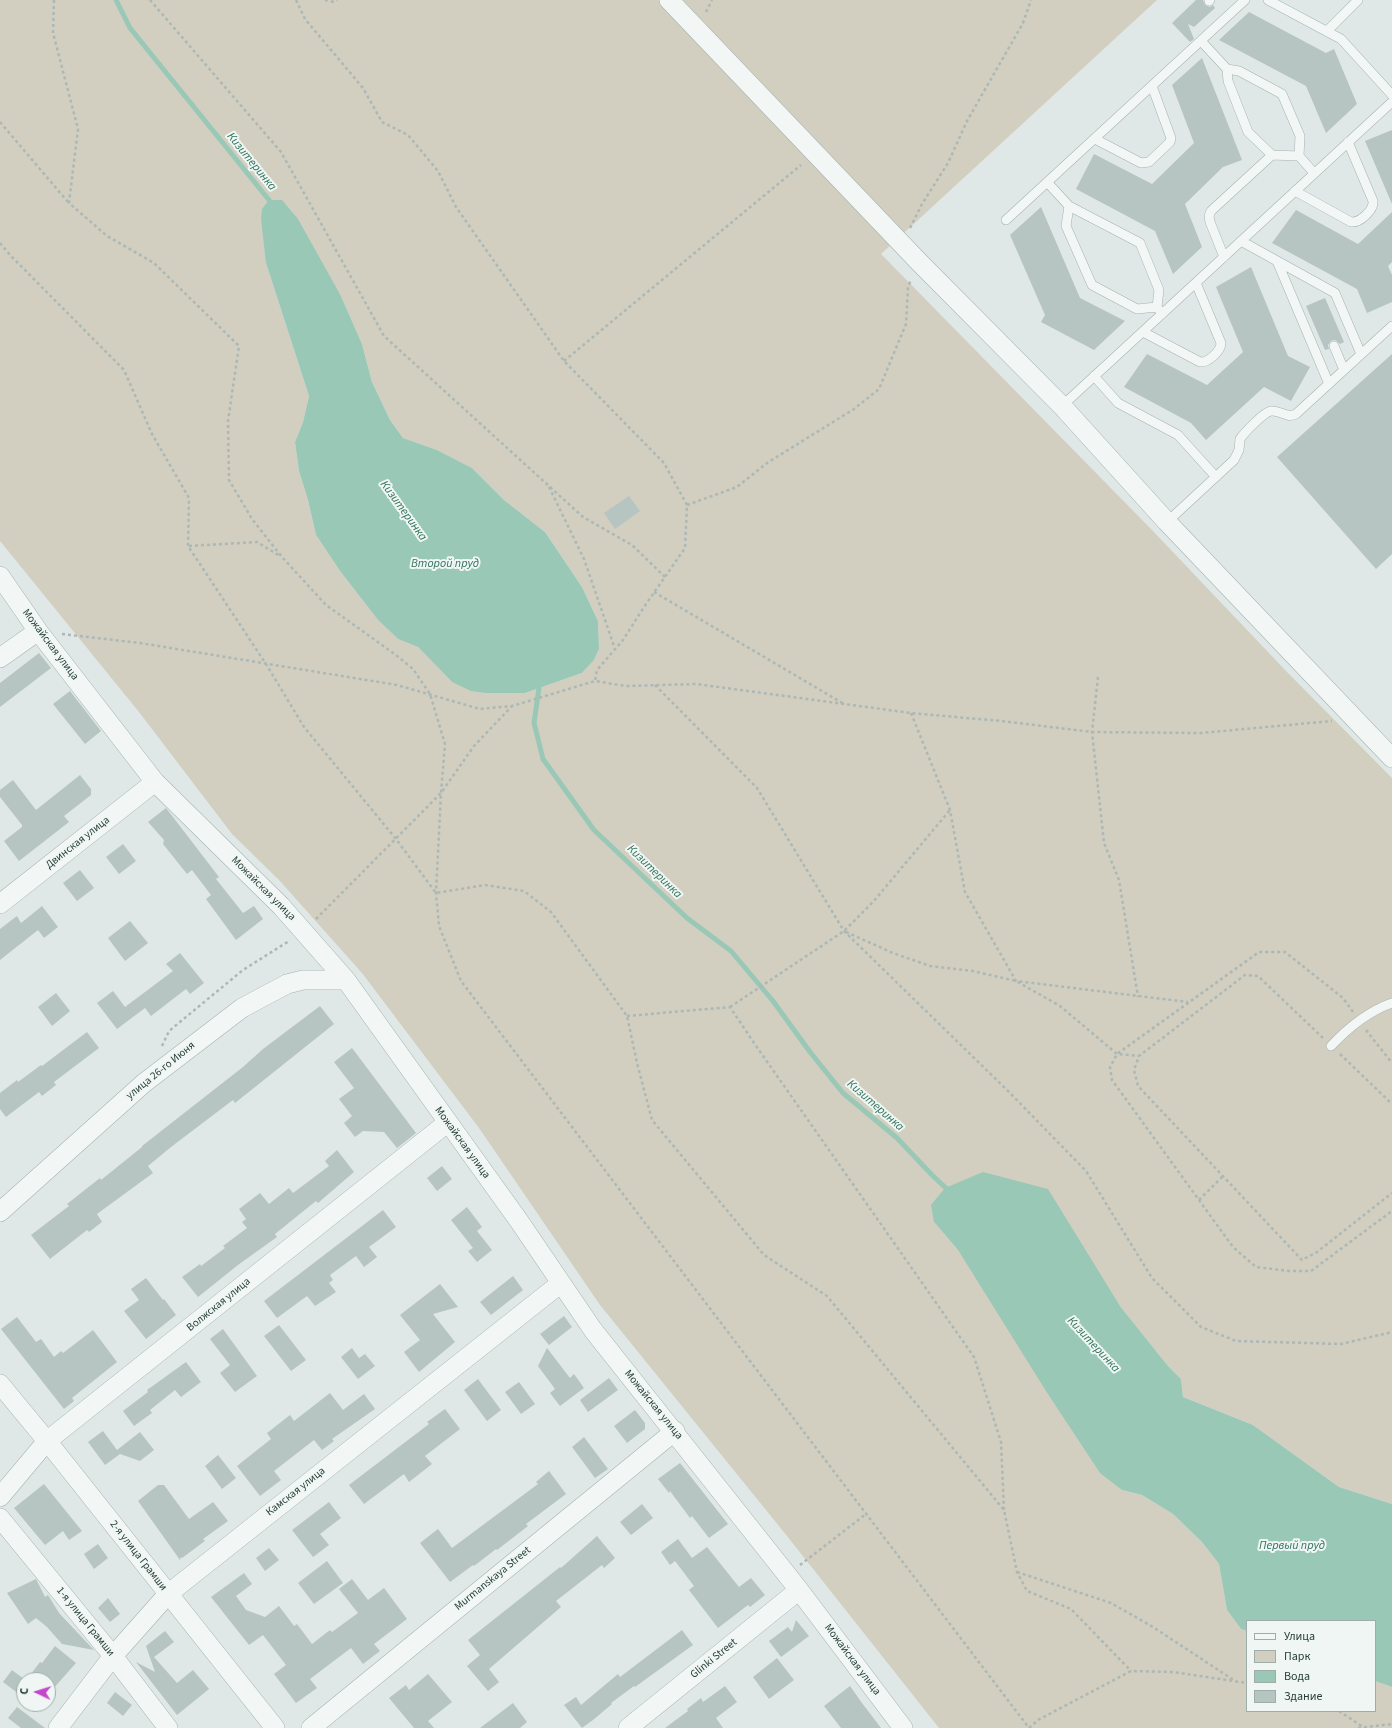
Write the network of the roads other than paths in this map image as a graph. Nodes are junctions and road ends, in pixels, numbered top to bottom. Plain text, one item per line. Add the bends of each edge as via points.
1 (669, 0) edge
2 (1245, 0) edge
3 (1268, 0) edge
4 (1358, 0) edge
5 (1326, 31) junction
6 (1201, 41) junction
7 (1227, 69) junction
8 (1152, 86) junction
9 (1392, 94) edge
10 (1392, 102) edge
11 (1095, 139) junction
12 (1348, 142) junction
13 (1272, 155) junction
14 (1299, 156) junction
15 (1314, 173) junction
16 (1047, 182) junction
17 (1295, 191) junction
18 (1069, 206) junction
19 (1006, 220) dead end
20 (1241, 241) junction
21 (1224, 257) junction
22 (1277, 261) junction
23 (1196, 283) junction
24 (1159, 310) junction
25 (1392, 326) edge
26 (1143, 332) junction
27 (1334, 346) dead end
28 (1361, 354) junction
29 (1344, 370) junction
30 (1094, 376) junction
31 (1329, 384) junction
32 (1062, 406) junction
33 (1216, 477) junction
34 (1167, 522) junction
35 (0, 576) edge
36 (38, 631) junction
37 (0, 658) edge
38 (1392, 758) edge
39 (155, 782) junction
40 (0, 904) edge
41 (346, 980) junction
42 (1392, 1003) edge
43 (1331, 1046) road end
44 (447, 1122) junction
45 (0, 1212) edge
46 (561, 1283) junction
47 (0, 1384) edge
48 (674, 1431) junction
49 (47, 1441) junction
50 (0, 1497) edge
51 (0, 1518) edge
52 (794, 1582) junction
53 (168, 1594) junction
54 (112, 1656) junction
55 (58, 1728) edge
56 (168, 1728) edge
57 (275, 1728) edge
58 (311, 1728) edge
59 (628, 1728) edge
60 (903, 1728) edge

1 - 32 street via 919,262
2 - 6 lane
3 - 5 lane
4 - 5 lane
5 - 9 lane via 1341,39
6 - 7 lane
6 - 8 lane
7 - 13 lane via 1228,81 1248,132
7 - 14 lane via 1238,71 1282,94 1300,136
8 - 11 lane
8 - 11 lane via 1171,138 1149,162 1141,164
10 - 12 lane
11 - 16 lane
12 - 15 lane
12 - 17 lane via 1373,206 1359,221 1351,222
13 - 14 lane
13 - 21 lane via 1211,211 1209,216
14 - 15 lane
15 - 17 lane
16 - 18 lane
16 - 19 lane
17 - 20 lane
18 - 24 lane via 1140,243 1159,290
18 - 24 lane via 1066,226 1092,285 1137,309
20 - 21 lane
20 - 22 lane
21 - 23 lane
22 - 28 lane via 1335,293
22 - 31 lane
23 - 24 lane
23 - 26 lane via 1221,343 1219,350 1211,358 1204,363 1200,362
24 - 26 lane
25 - 28 lane
26 - 30 lane
27 - 29 lane
28 - 29 lane
29 - 31 lane
30 - 32 lane
30 - 33 lane via 1118,403 1178,435
31 - 33 lane via 1293,416 1274,411 1266,413 1242,435 1234,460
32 - 34 street
33 - 34 lane
34 - 38 street
35 - 36 street, Можайская улица
36 - 37 street
36 - 39 street, Можайская улица
39 - 40 street, Двинская улица
39 - 41 street, Можайская улица via 304,931
41 - 44 street, Можайская улица
41 - 45 street, улица 26-го Июня via 304,980 287,984 242,1008 144,1083
42 - 43 lane via 1342,1034
44 - 46 street, Можайская улица
44 - 49 street, Волжская улица
46 - 48 street, Можайская улица via 593,1330
46 - 53 street, Камская улица
47 - 49 street, 2-я улица Грамши
48 - 52 street, Можайская улица
48 - 58 street, Murmanskaya Street
49 - 50 street, Волжская улица
49 - 53 street, 2-я улица Грамши
51 - 54 street, 1-я улица Грамши
52 - 59 street, Glinki Street
52 - 60 street, Можайская улица
53 - 54 street, Камская улица
53 - 57 street, 2-я улица Грамши
54 - 55 street, Камская улица
54 - 56 street, 1-я улица Грамши

